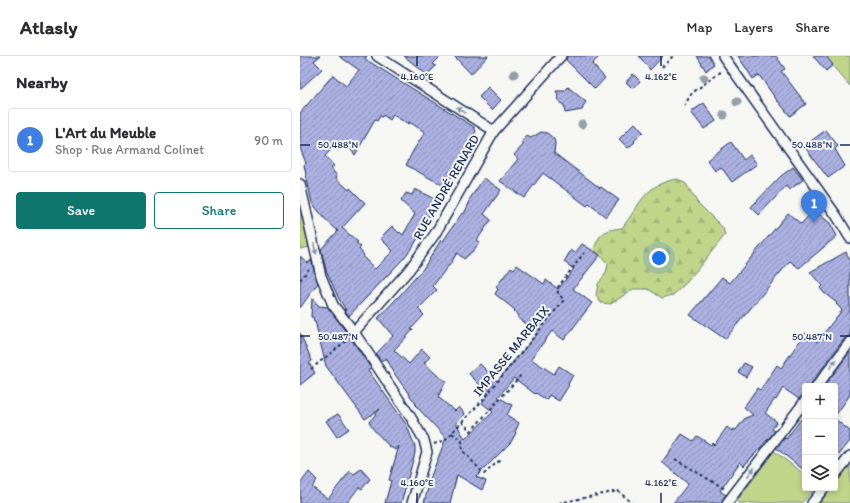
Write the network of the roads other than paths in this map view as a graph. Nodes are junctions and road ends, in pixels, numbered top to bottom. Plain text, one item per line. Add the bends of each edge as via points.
1 (377, 56) edge
2 (561, 56) edge
3 (723, 56) edge
4 (494, 130) junction
5 (300, 184) edge
6 (850, 238) edge
7 (352, 334) junction
8 (850, 342) edge
9 (819, 383) edge
10 (802, 405) edge
11 (850, 456) edge
12 (838, 471) edge
13 (822, 491) edge
14 (412, 503) edge
15 (727, 503) edge
16 (812, 503) edge

4 -> 1 street
2 - 4 street, RUE ANDRÉ RENARD
3 - 6 street
4 - 7 street, RUE ANDRÉ RENARD via 435,234 409,270
5 -> 7 street via 321,276 333,305
7 - 14 street via 424,440 427,452
9 -> 8 street
15 -> 10 street
11 - 12 street
13 - 16 street

